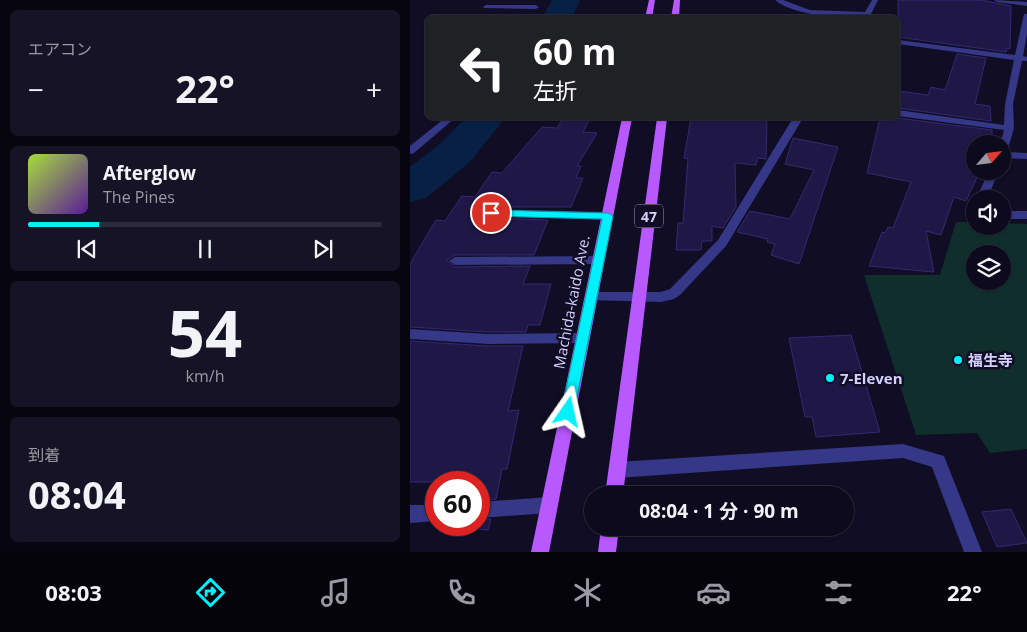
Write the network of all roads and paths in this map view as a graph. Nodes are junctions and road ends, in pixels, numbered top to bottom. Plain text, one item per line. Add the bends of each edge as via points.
1 (541, 0) edge
2 (652, 0) edge
3 (677, 0) edge
4 (778, 0) edge
5 (875, 0) edge
6 (997, 0) edge
7 (1027, 4) edge
8 (486, 7) dead end
9 (536, 7) junction
10 (531, 15) edge
11 (649, 15) edge
12 (675, 15) edge
13 (850, 15) edge
14 (867, 15) edge
15 (1027, 16) edge
16 (1025, 40) edge
17 (900, 42) edge
18 (1023, 59) edge
19 (900, 113) edge
20 (448, 120) edge
21 (627, 120) edge
22 (662, 120) edge
23 (797, 120) edge
24 (1009, 128) junction
25 (1007, 135) edge
26 (410, 151) edge
27 (1011, 154) edge
28 (1027, 156) edge
29 (491, 213) dead end
30 (1011, 215) edge
31 (608, 216) junction
32 (1027, 216) edge
33 (599, 260) junction
34 (455, 261) dead end
35 (592, 297) junction
36 (639, 297) junction
37 (410, 334) edge
38 (583, 338) junction
39 (617, 470) junction
40 (615, 486) edge
41 (550, 506) junction
42 (490, 509) edge
43 (425, 513) edge
44 (410, 514) edge
45 (609, 536) edge
46 (540, 552) edge
47 (607, 552) edge
48 (973, 552) edge

1 - 9 street
2 - 11 main road
3 - 12 main road
4 - 13 street via 804,12
5 - 14 street
6 - 7 street
8 - 9 street
9 - 10 street
15 - 16 street
16 - 18 street
17 - 18 street
18 - 24 street via 1009,104
19 - 24 street
20 - 26 street
21 - 31 main road, Machida-kaido Ave.
22 - 36 main road, 47
23 - 36 street via 722,243 669,296
24 - 25 street
27 - 28 street
29 - 31 street
30 - 32 street
31 - 33 main road, Machida-kaido Ave.
33 - 34 street
33 - 35 main road, Machida-kaido Ave.
35 - 36 street
35 - 38 main road, Machida-kaido Ave.
36 - 39 main road, 47
37 - 38 street via 488,339
38 - 41 main road, Machida-kaido Ave.
39 - 40 main road, 47
39 - 48 street via 903,451 938,461
41 - 42 street
41 - 46 main road, Machida-kaido Ave.
43 - 44 street
45 - 47 main road

